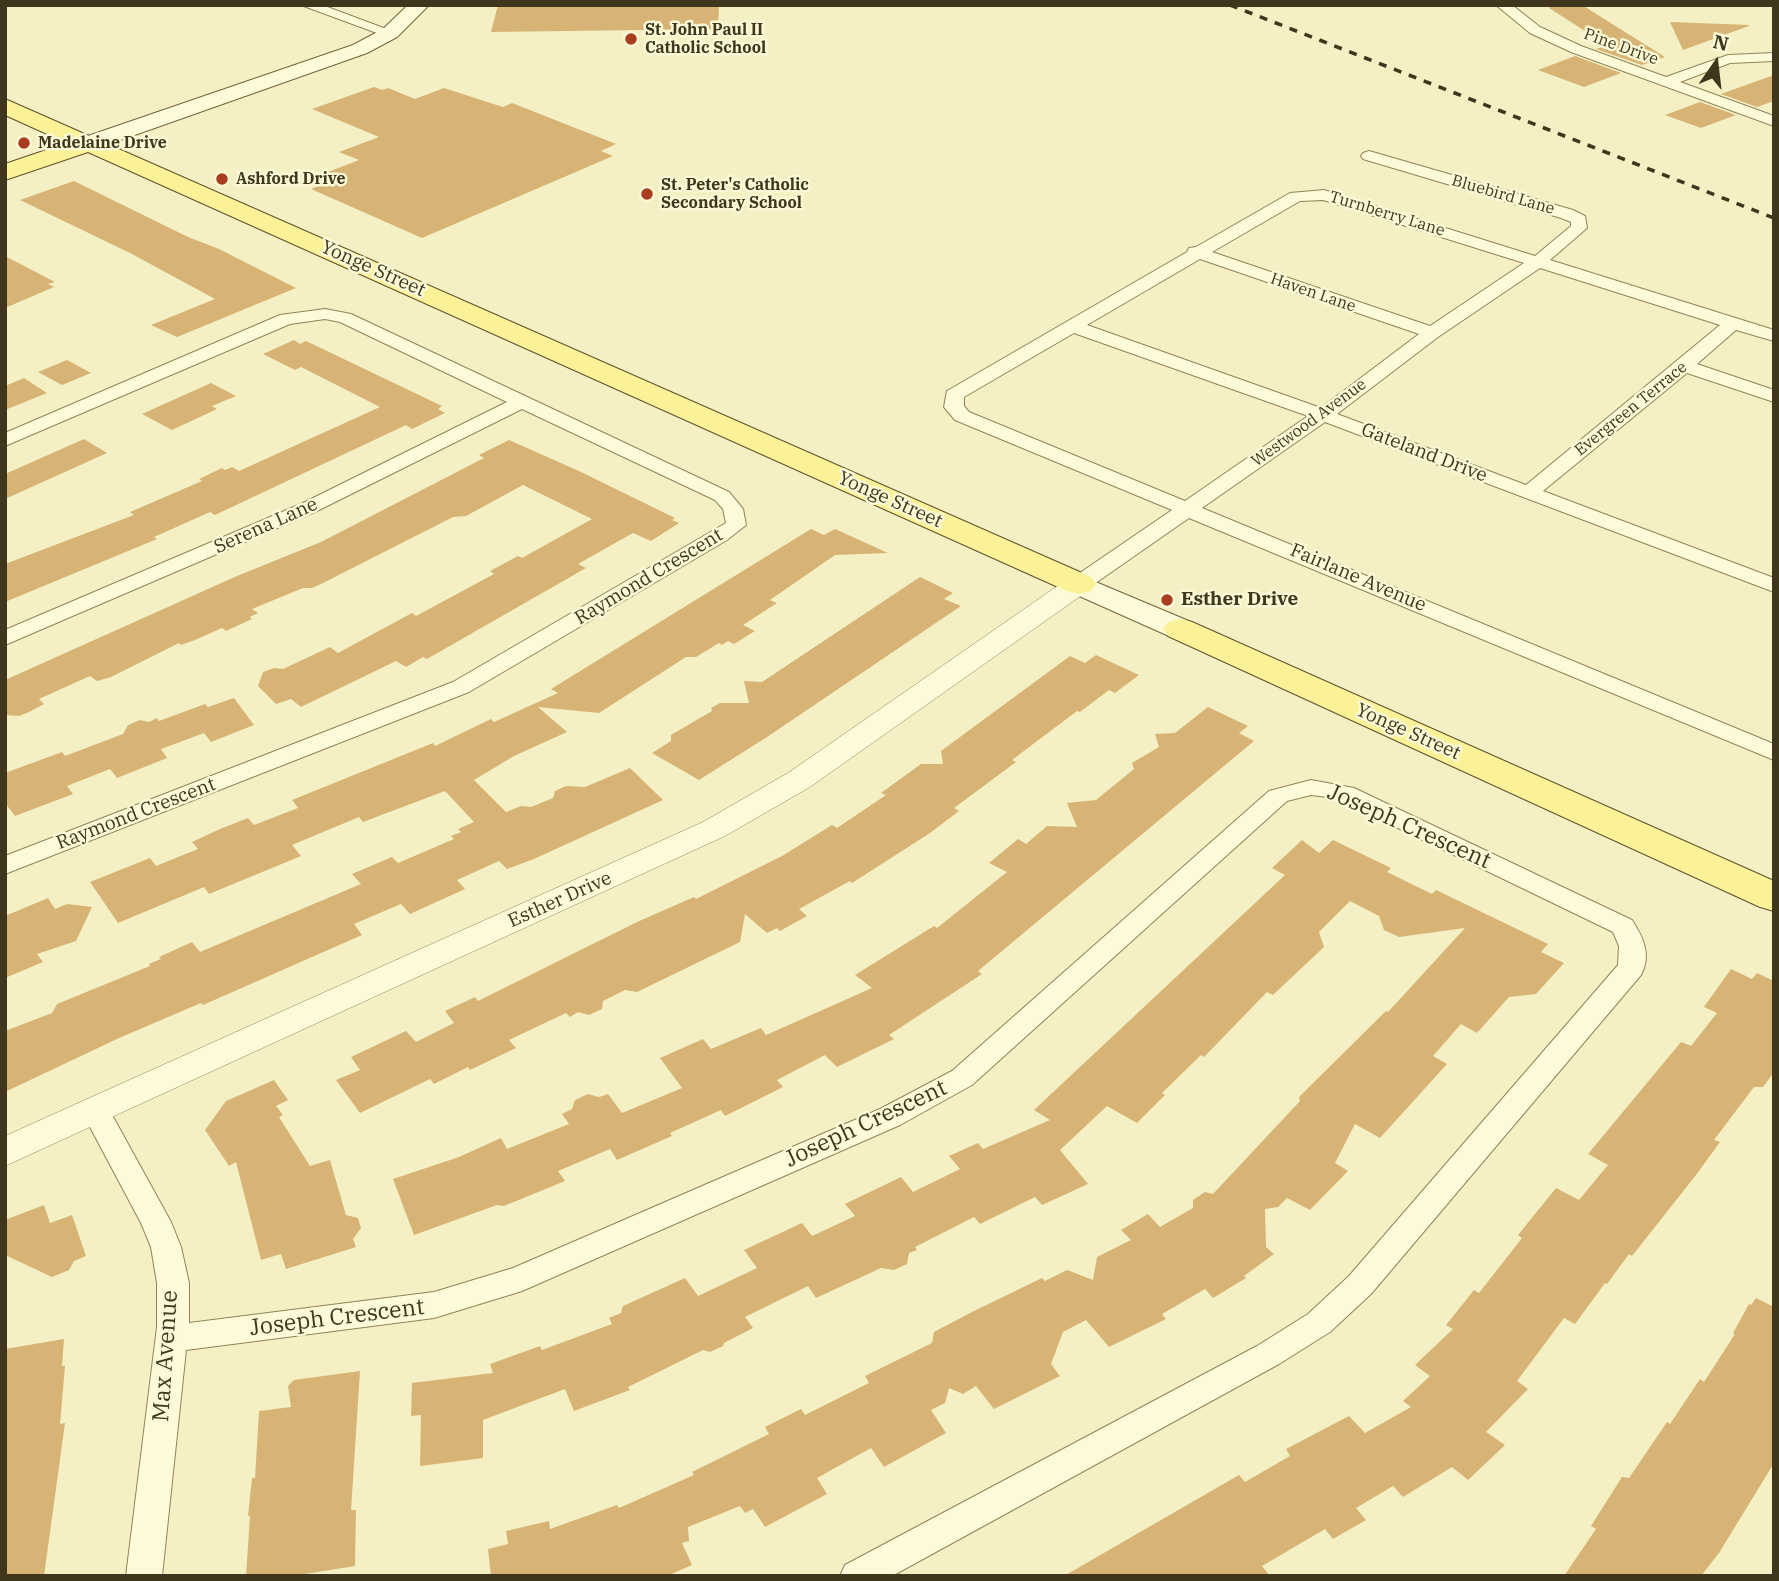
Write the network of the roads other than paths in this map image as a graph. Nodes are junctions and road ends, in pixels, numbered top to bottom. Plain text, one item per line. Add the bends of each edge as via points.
1 (307, 5) edge
2 (419, 5) edge
3 (1503, 5) edge
4 (390, 33) junction
5 (1774, 57) edge
6 (1666, 82) junction
7 (5, 106) edge
8 (1774, 121) edge
9 (90, 143) junction
10 (1369, 156) dead end
11 (5, 173) edge
12 (1195, 253) junction
13 (1539, 261) junction
14 (1733, 323) junction
15 (1073, 326) junction
16 (1432, 333) junction
17 (1774, 336) edge
18 (1684, 366) junction
19 (954, 395) joint
20 (1774, 396) edge
21 (521, 402) junction
22 (1323, 415) junction
23 (5, 440) edge
24 (1528, 493) junction
25 (1188, 507) junction
26 (1079, 584) junction
27 (1774, 586) edge
28 (1180, 629) joint
29 (5, 638) edge
30 (1774, 753) edge
31 (5, 866) edge
32 (1774, 897) edge
33 (96, 1112) junction
34 (5, 1152) edge
35 (172, 1339) junction
36 (144, 1576) edge
37 (858, 1576) edge

1 - 4 street
2 - 4 main road
3 - 6 street, Pine Drive via 1553,39
4 - 9 main road via 360,49
5 - 6 street via 1719,61
6 - 8 street, Pine Drive
7 - 9 main road, Yonge Street
9 - 11 main road
9 - 26 main road, Yonge Street
10 - 13 street, Bluebird Lane via 1579,220 1579,228
12 - 13 street, Turnberry Lane via 1296,195 1324,195
12 - 15 street, Turnberry Lane
12 - 16 street, Haven Lane
13 - 14 street, Turnberry Lane
13 - 16 street, Westwood Avenue
14 - 17 street, Turnberry Lane
14 - 18 street, Evergreen Terrace
15 - 19 street, Turnberry Lane
15 - 22 street, Gateland Drive
16 - 22 street, Westwood Avenue
18 - 20 street
18 - 24 street, Evergreen Terrace
19 - 25 street, Fairlane Avenue via 954,407 962,416
21 - 23 street, Raymond Crescent via 345,318 315,314 286,319
21 - 29 street, Serena Lane via 310,507
21 - 31 street, Raymond Crescent via 722,496 737,514 736,525 461,687
22 - 24 street, Gateland Drive
22 - 25 street, Westwood Avenue
24 - 27 street, Gateland Drive
25 - 26 street, Westwood Avenue
25 - 30 street, Fairlane Avenue
26 - 28 main road, Yonge Street
26 - 33 street, Esther Drive via 799,780 743,813 683,845
28 - 32 main road, Yonge Street
33 - 34 street, Esther Drive
33 - 35 street, Max Avenue via 166,1247 174,1300
35 - 36 street, Max Avenue
35 - 37 street, Joseph Crescent via 434,1305 522,1278 890,1117 962,1078 1278,796 1294,790 1317,787 1345,793 1623,926 1634,954 1631,968 1336,1309 1268,1355

